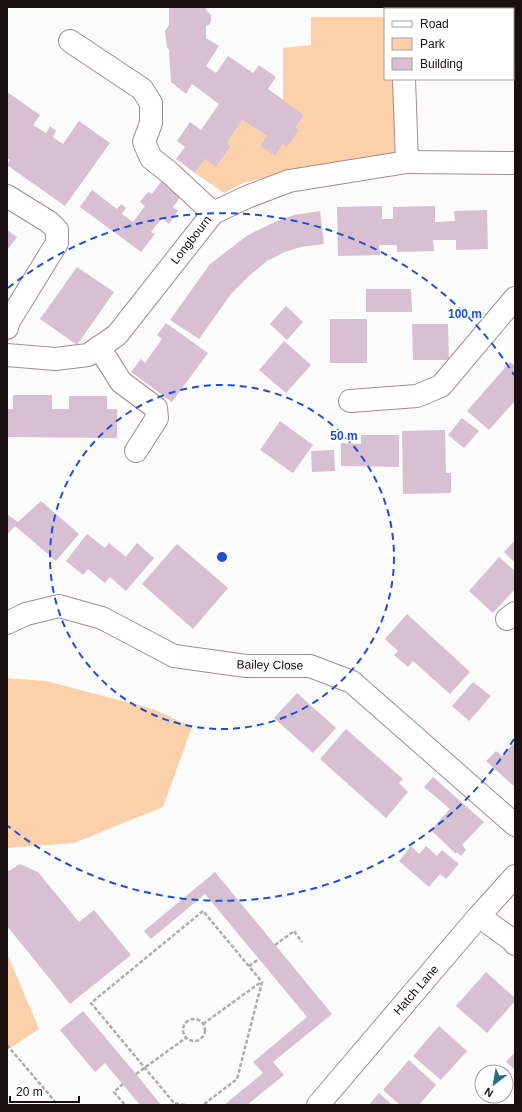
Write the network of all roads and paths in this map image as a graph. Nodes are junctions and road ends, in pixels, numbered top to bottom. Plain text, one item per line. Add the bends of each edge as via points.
1 (70, 40) dead end
2 (404, 80) edge
3 (407, 162) junction
4 (515, 163) edge
5 (7, 196) edge
6 (213, 213) junction
7 (515, 298) edge
8 (7, 328) edge
9 (99, 348) junction
10 (7, 355) edge
11 (350, 401) dead end
12 (136, 451) dead end
13 (7, 623) edge
14 (515, 825) edge
15 (515, 876) edge
16 (479, 916) junction
17 (302, 942) dead end
18 (515, 944) edge
19 (275, 945) dead end
20 (259, 959) dead end
21 (249, 966) junction
22 (262, 982) junction
23 (203, 1024) junction
24 (186, 1037) junction
25 (7, 1045) edge
26 (145, 1067) junction
27 (136, 1074) dead end
28 (123, 1084) dead end
29 (58, 1105) edge
30 (125, 1105) edge
31 (185, 1105) edge
32 (203, 1105) edge
33 (318, 1105) edge

1 - 6 street via 142,90 151,103 151,123 144,142 151,158
2 - 3 street
3 - 4 street, Longbourn
3 - 6 street, Longbourn via 289,181 247,196
5 - 8 street via 49,222 57,230 57,243
6 - 9 street, Longbourn via 117,335
7 - 11 street via 441,386 417,396
9 - 10 street, Longbourn via 88,355 55,358
9 - 12 street via 121,382 156,408 157,418
13 - 14 street, Bailey Close via 26,614 59,606 102,618 174,656 246,666 310,666 345,679 352,682
15 - 16 street, Hatch Lane
16 - 18 street
16 - 33 street, Hatch Lane
17 - 19 path via 294,931
20 - 21 path
21 - 22 path
21 - 26 path via 203,911 91,1003
22 - 23 path
22 - 32 path via 237,1079
23 - 24 path via 205,1031 202,1037 193,1040
23 - 24 path via 198,1020 190,1020 184,1027
24 - 26 path
25 - 29 path
26 - 27 path
26 - 31 path via 174,1103
28 - 30 path via 114,1092

